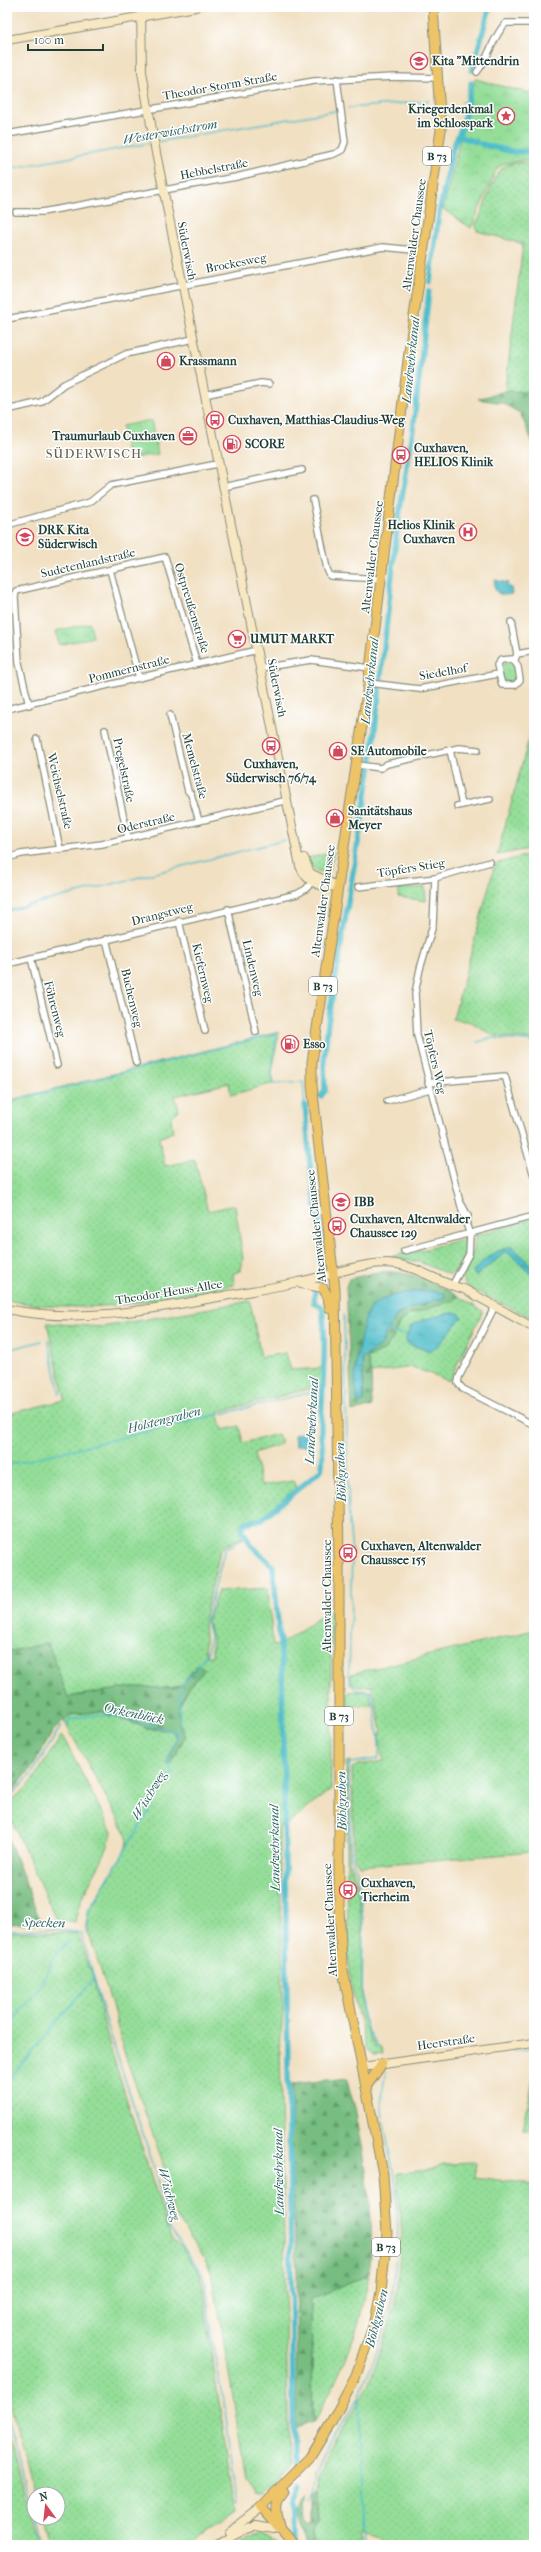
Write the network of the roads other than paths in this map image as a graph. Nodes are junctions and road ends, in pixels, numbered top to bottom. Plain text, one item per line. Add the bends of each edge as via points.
1 (141, 7) edge
2 (196, 7) edge
3 (433, 7) edge
4 (140, 17) junction
5 (534, 22) edge
6 (7, 40) edge
7 (477, 72) dead end
8 (438, 78) junction
9 (337, 79) junction
10 (148, 110) junction
11 (7, 134) edge
12 (163, 190) junction
13 (16, 212) dead end
14 (423, 252) junction
15 (182, 285) junction
16 (7, 319) edge
17 (192, 339) junction
18 (269, 384) dead end
19 (204, 395) junction
20 (7, 410) edge
21 (218, 464) junction
22 (302, 470) dead end
23 (223, 487) junction
24 (313, 500) dead end
25 (7, 525) edge
26 (165, 557) joint
27 (110, 570) junction
28 (381, 579) junction
29 (511, 622) dead end
30 (257, 650) junction
31 (534, 651) edge
32 (516, 657) junction
33 (197, 664) junction
34 (260, 668) junction
35 (370, 668) junction
36 (498, 674) junction
37 (139, 678) junction
38 (372, 683) junction
39 (29, 705) junction
40 (7, 709) edge
41 (170, 715) dead end
42 (105, 730) dead end
43 (37, 738) dead end
44 (450, 750) junction
45 (478, 750) dead end
46 (357, 765) junction
47 (490, 799) dead end
48 (288, 800) junction
49 (199, 821) junction
50 (128, 838) junction
51 (60, 849) junction
52 (7, 858) edge
53 (490, 862) dead end
54 (435, 878) junction
55 (314, 880) junction
56 (338, 886) junction
57 (358, 887) dead end
58 (228, 909) junction
59 (179, 921) junction
60 (106, 939) junction
61 (31, 958) junction
62 (7, 964) edge
63 (205, 1031) dead end
64 (256, 1032) dead end
65 (136, 1062) dead end
66 (57, 1065) dead end
67 (428, 1083) junction
68 (430, 1089) junction
69 (387, 1101) dead end
70 (534, 1176) edge
71 (534, 1216) edge
72 (470, 1235) junction
73 (404, 1251) dead end
74 (334, 1274) junction
75 (296, 1283) junction
76 (452, 1286) junction
77 (323, 1288) joint
78 (494, 1308) junction
79 (7, 1309) edge
80 (534, 1328) edge
81 (336, 1340) junction
82 (534, 1425) edge
83 (534, 2043) edge
84 (382, 2064) junction
85 (362, 2067) junction
86 (366, 2087) junction
87 (310, 2457) junction
88 (261, 2507) junction
89 (281, 2529) junction
90 (211, 2545) edge
91 (215, 2545) edge
92 (295, 2545) edge

1 - 4 street, Süderwisch
2 - 4 street
3 - 8 main road, B 73
4 - 6 street
4 - 10 street, Süderwisch via 142,72
5 - 7 street via 506,23
8 - 9 street, Theodor-Storm-Straße
8 - 14 main road, Altenwalder Chaussee / B 73 via 441,130
9 - 10 street, Theodor-Storm-Straße
9 - 12 street, Hebbelstraße via 345,142 342,150 278,168
10 - 11 street, Theodor-Storm-Straße
10 - 12 street, Süderwisch
12 - 13 street, Hebbelstraße via 42,212
12 - 15 street, Süderwisch
14 - 15 street, Brockesweg via 383,247
14 - 28 main road, Altenwalder Chaussee / B 73
15 - 16 street, Brockesweg
15 - 17 street, Süderwisch
17 - 19 street, Süderwisch
17 - 20 street via 126,354 64,384 41,402
18 - 19 street via 261,383
19 - 21 street, Süderwisch
21 - 23 street, Süderwisch
21 - 25 street via 111,485 90,502
22 - 23 street
23 - 30 street, Süderwisch
24 - 28 street via 330,576
26 - 27 street, Sudetenlandstraße
26 - 33 street, Ostpreußenstraße
27 - 37 street
27 - 39 street, Sudetenlandstraße via 16,591 20,663
28 - 35 main road, Altenwalder Chaussee / B 73
29 - 32 street
30 - 33 street, Pommernstraße
30 - 34 street, Süderwisch
31 - 32 street
32 - 36 street via 498,662
32 - 36 street via 520,676 517,683 502,685
33 - 37 street, Pommernstraße
34 - 35 street via 311,660
34 - 48 street, Süderwisch
35 - 38 main road, Altenwalder Chaussee / B 73
36 - 38 street, Siedelhof via 419,689
37 - 39 street, Pommernstraße
38 - 46 main road, Altenwalder Chaussee / B 73
39 - 40 street, Pommernstraße
41 - 49 street, Memelstraße via 188,791
42 - 50 street, Pregelstraße
43 - 51 street, Weichselstraße
44 - 45 street
44 - 46 street via 374,767
44 - 47 street via 460,806
46 - 56 main road, Altenwalder Chaussee / B 73
48 - 49 street, Oderstraße
48 - 55 street, Süderwisch via 300,866 307,879
49 - 50 street, Oderstraße
50 - 51 street, Oderstraße via 92,846
51 - 52 street, Oderstraße
53 - 54 street, Töpfers Stieg
54 - 57 street, Töpfers Stieg
54 - 67 street, Töpfers Weg via 433,926 415,994 417,1035
55 - 56 street via 326,887
55 - 58 street, Drangstweg via 297,894
56 - 74 main road, Altenwalder Chaussee / B 73 via 315,1032 312,1085
58 - 59 street, Drangstweg
58 - 64 street, Lindenweg
59 - 60 street, Drangstweg
59 - 63 street, Kiefernweg
60 - 61 street, Drangstweg
60 - 65 street, Buchenweg
61 - 62 street, Drangstweg
61 - 66 street, Föhrenweg
67 - 68 street, Töpfers Weg
67 - 70 street via 505,1076
68 - 69 street
68 - 72 street, Töpfers Weg via 461,1202 466,1208
71 - 72 street
72 - 73 street
72 - 76 street, Töpfers Weg via 469,1254
74 - 75 street, Theodor-Heuss-Allee
74 - 76 street, Theodor-Heuss-Allee via 388,1263 415,1269
74 - 81 main road, Altenwalder Chaussee / B 73
75 - 77 street
75 - 79 street, Theodor-Heuss-Allee via 185,1304 96,1315 55,1315
76 - 78 street, Theodor-Heuss-Allee via 464,1289
77 - 81 main road, Altenwalder Chaussee / B 73 via 330,1302
78 - 80 street, Theodor-Heuss-Allee
78 - 82 street via 459,1377 459,1384 463,1389
81 - 85 main road, Altenwalder Chaussee / B 73 via 339,1908 342,1965
83 - 84 street, Heerstraße
84 - 85 street, Heerstraße
84 - 86 main road
85 - 86 main road, Altenwalder Chaussee / B 73
86 - 87 main road, Altenwalder Chaussee / B 73 via 386,2203 387,2233 381,2292 368,2343 355,2378 332,2423
87 - 88 main road, Altenwalder Chaussee / B 73
87 - 89 main road via 301,2474 277,2500 276,2512
88 - 89 main road
88 - 90 street
89 - 91 street via 254,2525
89 - 92 main road

